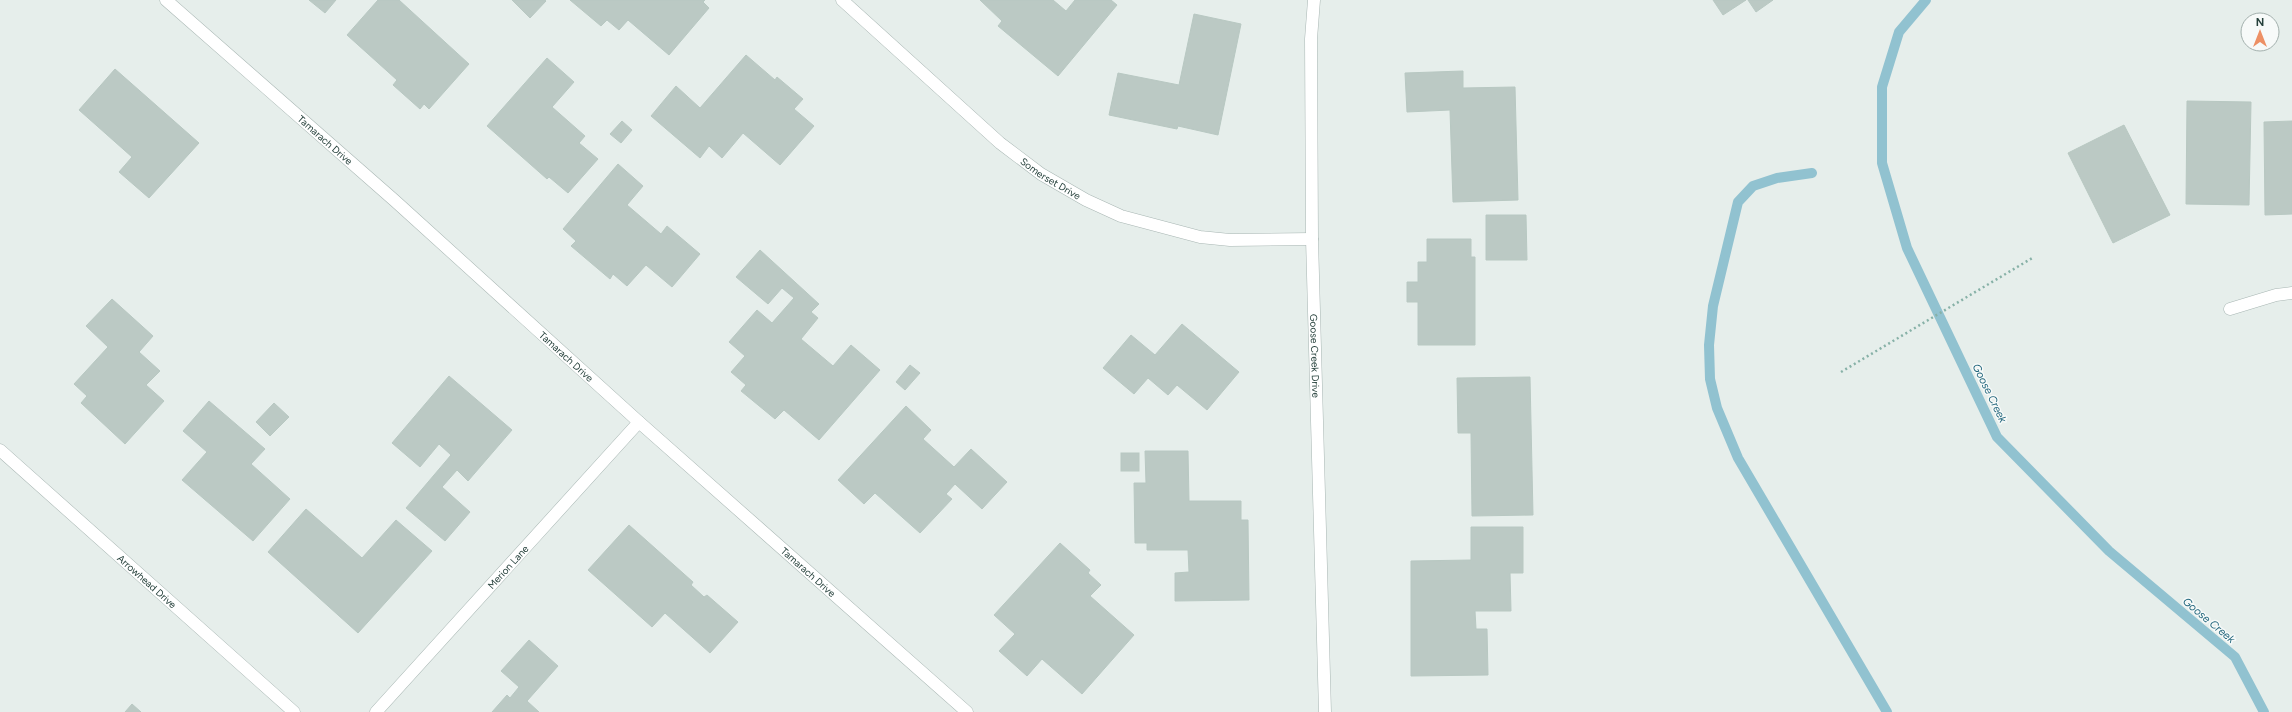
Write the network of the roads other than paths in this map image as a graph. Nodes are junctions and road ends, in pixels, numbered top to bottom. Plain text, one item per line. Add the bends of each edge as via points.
1 (166, 0) edge
2 (842, 0) edge
3 (1314, 0) edge
4 (1312, 239) junction
5 (2292, 293) edge
6 (2230, 309) dead end
7 (639, 422) junction
8 (0, 450) edge
9 (294, 712) edge
10 (376, 712) edge
11 (967, 712) edge
12 (1325, 712) edge

1 - 7 street, Tamarach Drive via 394,200
2 - 4 street, Somerset Drive via 1000,143 1041,174 1086,200 1121,216 1200,237 1230,240
3 - 4 street, Goose Creek Drive via 1311,39
4 - 12 street, Goose Creek Drive
5 - 6 street
7 - 10 street, Merion Lane
7 - 11 street, Tamarach Drive
8 - 9 street, Arrowhead Drive

